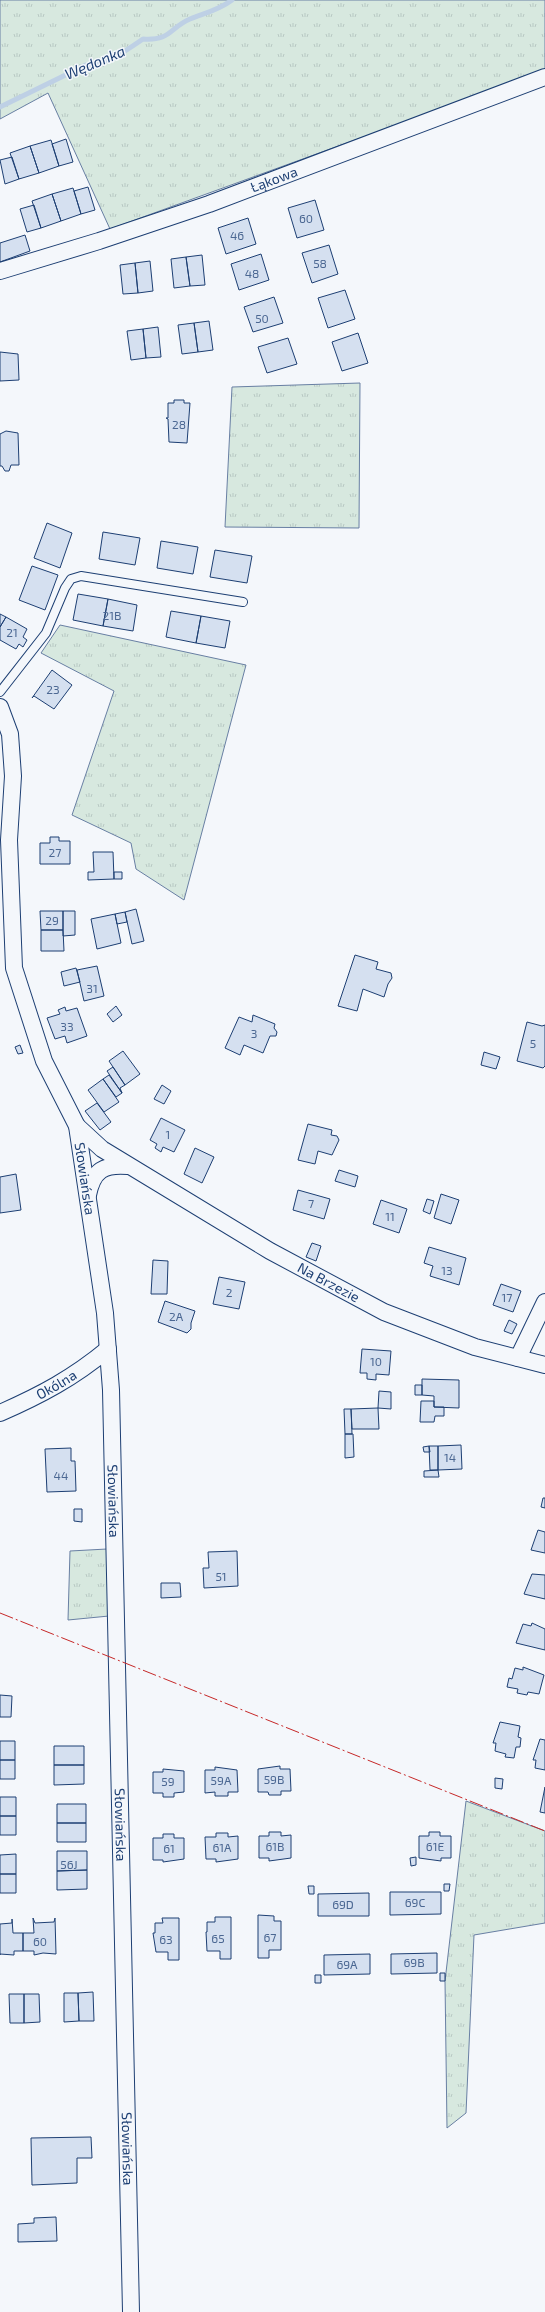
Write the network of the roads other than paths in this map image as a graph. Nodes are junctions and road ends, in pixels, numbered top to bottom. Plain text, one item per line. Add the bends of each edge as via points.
1 (545, 77) edge
2 (0, 271) edge
3 (243, 602) dead end
4 (0, 692) edge
5 (0, 707) edge
6 (77, 1126) junction
7 (128, 1166) junction
8 (87, 1198) junction
9 (545, 1302) edge
10 (108, 1349) junction
11 (518, 1358) junction
12 (545, 1365) edge
13 (0, 1413) edge
14 (131, 2312) edge

1 - 2 street, Łąkowa via 209,204 99,242
3 - 4 lane via 82,576 71,580 65,588 46,633
5 - 6 street, Słowiańska via 10,734 14,776 9,840 14,968 44,1061
6 - 7 street, Na Brzezie via 102,1150
6 - 8 street, Słowiańska
7 - 8 street via 110,1165 98,1172 90,1183
7 - 11 street, Na Brzezie via 270,1252 384,1312 475,1347
8 - 10 street, Słowiańska
9 - 11 street
10 - 13 street, Okólna via 81,1372 47,1392
10 - 14 street, Słowiańska via 118,1626
11 - 12 street, Na Brzezie

